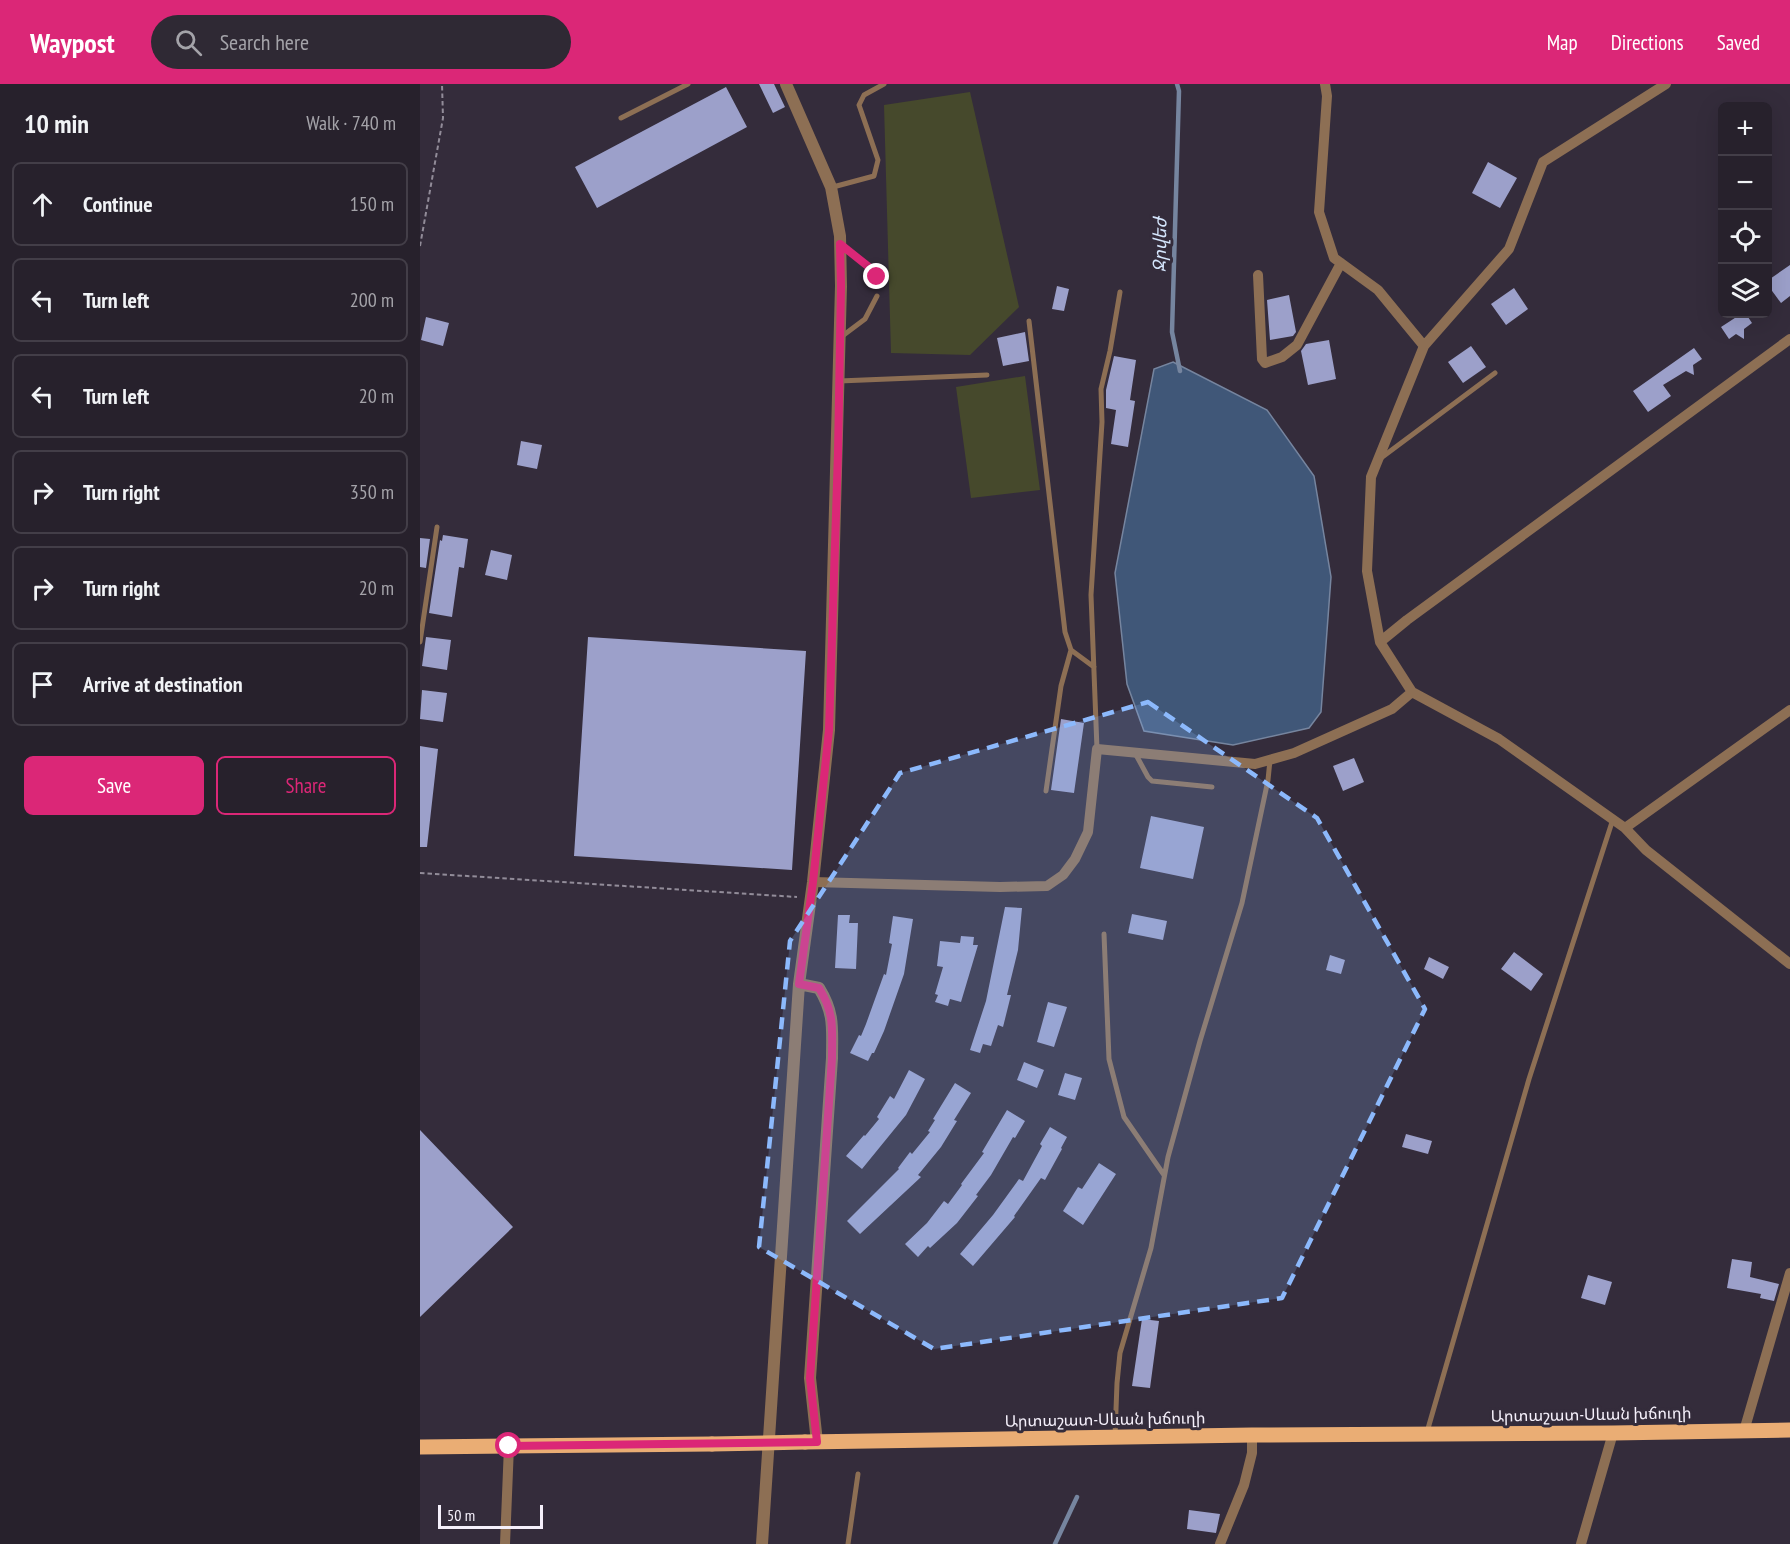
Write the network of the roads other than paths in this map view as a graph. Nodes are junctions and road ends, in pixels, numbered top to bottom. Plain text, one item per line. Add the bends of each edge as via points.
1 (688, 84) edge
2 (786, 84) edge
3 (884, 84) edge
4 (1325, 84) edge
5 (1666, 84) edge
6 (621, 118) dead end
7 (831, 188) junction
8 (840, 244) junction
9 (1341, 263) junction
10 (1258, 275) dead end
11 (877, 277) dead end
12 (1120, 292) dead end
13 (877, 297) dead end
14 (1029, 321) dead end
15 (840, 338) junction
16 (1790, 339) edge
17 (1424, 346) junction
18 (1495, 372) dead end
19 (987, 375) dead end
20 (839, 381) junction
21 (1378, 461) junction
22 (437, 527) dead end
23 (420, 642) edge
24 (1380, 642) junction
25 (1071, 650) junction
26 (1094, 667) junction
27 (1412, 692) junction
28 (1790, 710) edge
29 (1097, 749) junction
30 (1135, 753) junction
31 (1270, 760) junction
32 (1212, 787) dead end
33 (1046, 791) dead end
34 (1613, 819) junction
35 (1625, 828) junction
36 (813, 882) junction
37 (1104, 934) dead end
38 (1790, 964) edge
39 (799, 984) junction
40 (1164, 1175) junction
41 (1790, 1273) edge
42 (1790, 1430) edge
43 (1744, 1431) junction
44 (1613, 1433) junction
45 (1427, 1434) junction
46 (1252, 1435) junction
47 (1114, 1437) junction
48 (811, 1442) junction
49 (509, 1446) junction
50 (420, 1447) edge
51 (858, 1474) dead end
52 (505, 1544) edge
53 (762, 1544) edge
54 (848, 1544) edge
55 (1220, 1544) edge
56 (1581, 1544) edge

1 - 6 lane
2 - 7 street
3 - 7 lane via 864,95 859,105 878,160 874,176
4 - 9 street via 1319,212 1334,258
5 - 17 street via 1543,162 1509,249
7 - 8 street
8 - 11 lane
8 - 15 street
9 - 10 street via 1297,345 1266,363 1262,359
9 - 17 street via 1378,290
12 - 26 lane via 1101,389 1091,594
13 - 15 lane via 865,319
14 - 25 lane via 1065,632
15 - 20 street
16 - 24 street
17 - 21 street
18 - 21 lane
19 - 20 lane
20 - 36 street via 829,730
21 - 24 street via 1371,477 1367,571
22 - 23 lane
24 - 27 street
25 - 26 lane
25 - 33 lane via 1061,686
26 - 29 lane
27 - 31 street via 1392,709
27 - 34 street via 1499,739
28 - 35 street
29 - 30 street
29 - 36 street via 1088,832 1076,860 1047,886
30 - 31 street via 1255,764
30 - 32 lane via 1152,781
31 - 40 lane via 1242,903
34 - 35 street
34 - 45 lane via 1529,1079
35 - 38 street via 1646,850
36 - 39 street
37 - 40 lane via 1109,1059 1124,1117
39 - 48 street via 819,988 832,1016 810,1378
39 - 53 street
40 - 47 lane via 1151,1248 1120,1353
41 - 43 street
42 - 43 main road, Արտաշատ-Սևան խճուղի
43 - 44 main road, Արտաշատ-Սևան խճուղի
44 - 45 main road, Արտաշատ-Սևան խճուղի
44 - 56 street
45 - 46 main road, Արտաշատ-Սևան խճուղի
46 - 47 main road, Արտաշատ-Սևան խճուղի
46 - 55 street via 1244,1485
47 - 48 main road, Արտաշատ-Սևան խճուղի
48 - 49 main road, Արտաշատ-Սևան խճուղի, bridge
49 - 50 main road, Արտաշատ-Սևան խճուղի
49 - 52 street
51 - 54 lane

